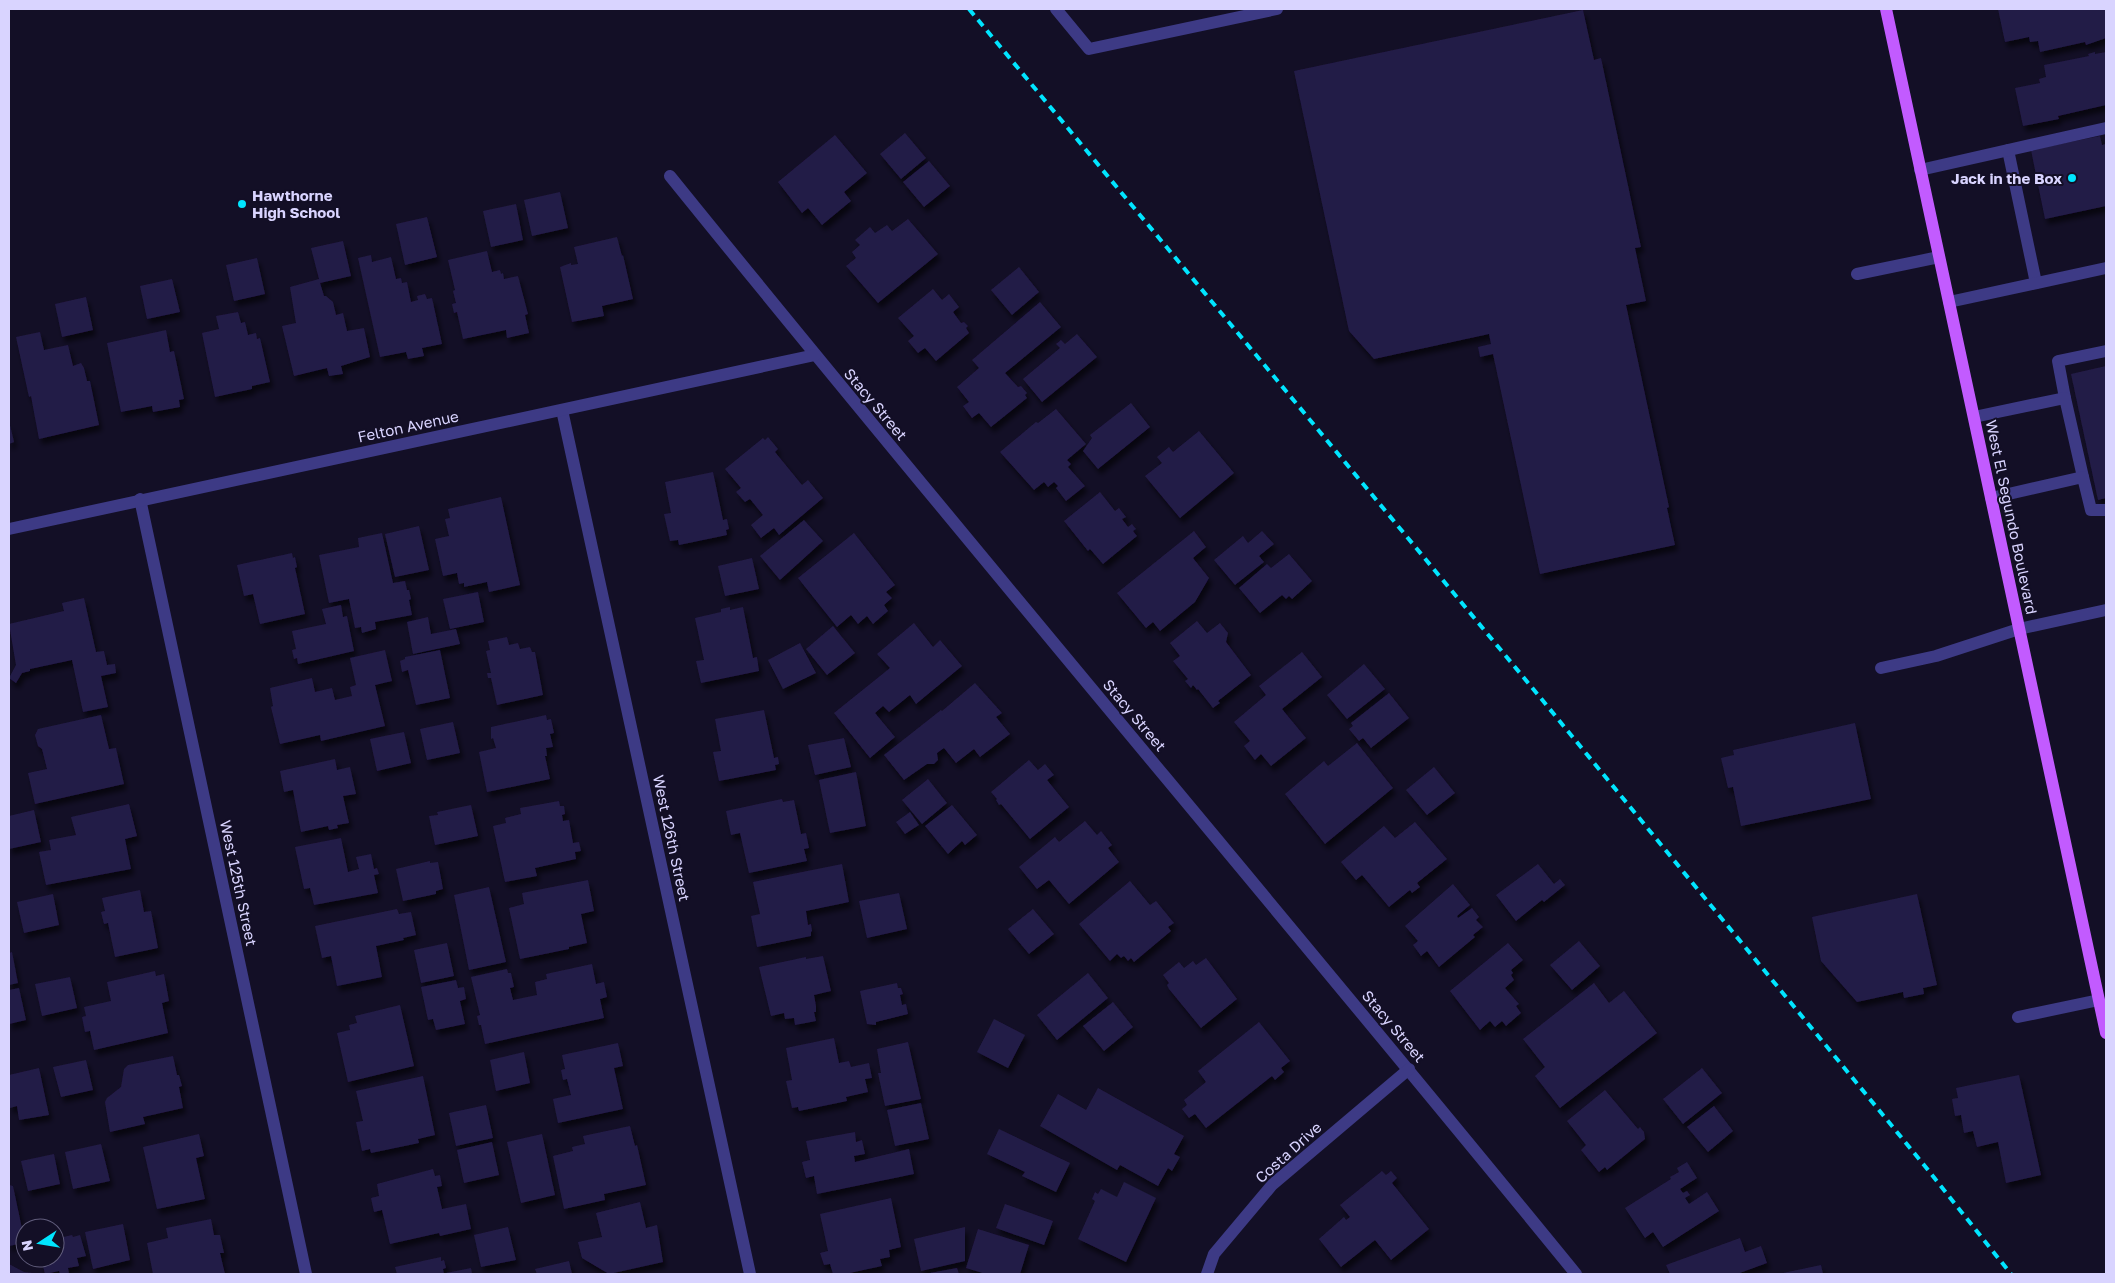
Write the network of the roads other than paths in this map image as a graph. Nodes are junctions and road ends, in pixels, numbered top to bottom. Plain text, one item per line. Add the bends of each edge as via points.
1 (1056, 9) edge
2 (1277, 9) edge
3 (1886, 9) edge
4 (2106, 128) edge
5 (2008, 150) junction
6 (1920, 170) junction
7 (670, 176) dead end
8 (1939, 256) junction
9 (2106, 268) edge
10 (1857, 274) dead end
11 (2036, 284) junction
12 (1949, 302) junction
13 (2106, 352) edge
14 (815, 355) junction
15 (2065, 398) junction
16 (562, 410) junction
17 (1974, 418) junction
18 (2083, 477) junction
19 (1991, 498) junction
20 (140, 499) junction
21 (2106, 510) edge
22 (9, 529) edge
23 (2106, 610) edge
24 (2019, 630) junction
25 (1881, 668) dead end
26 (2099, 1000) junction
27 (2018, 1017) dead end
28 (2106, 1033) edge
29 (1409, 1069) junction
30 (306, 1274) edge
31 (750, 1274) edge
32 (1207, 1274) edge
33 (1576, 1274) edge

1 - 2 street via 1089,49
3 - 6 main road, West El Segundo Boulevard
4 - 5 street
5 - 6 street
5 - 11 street
6 - 8 main road, West El Segundo Boulevard
7 - 14 street, Stacy Street
8 - 10 street
8 - 12 main road, West El Segundo Boulevard
9 - 11 street
11 - 12 street
12 - 17 main road, West El Segundo Boulevard
13 - 15 street via 2058,362
14 - 16 street, Felton Avenue
14 - 29 street, Stacy Street
15 - 17 street
15 - 18 street
16 - 20 street, Felton Avenue
16 - 31 street, West 126th Street
17 - 19 main road, West El Segundo Boulevard
18 - 19 street
18 - 21 street via 2091,510
19 - 24 main road, West El Segundo Boulevard
20 - 22 street, Felton Avenue
20 - 30 street, West 125th Street
23 - 24 street
24 - 25 street via 1936,656
24 - 26 main road, West El Segundo Boulevard
26 - 27 street
26 - 28 main road, West El Segundo Boulevard
29 - 32 street, Costa Drive via 1272,1185 1214,1254
29 - 33 street, Stacy Street

